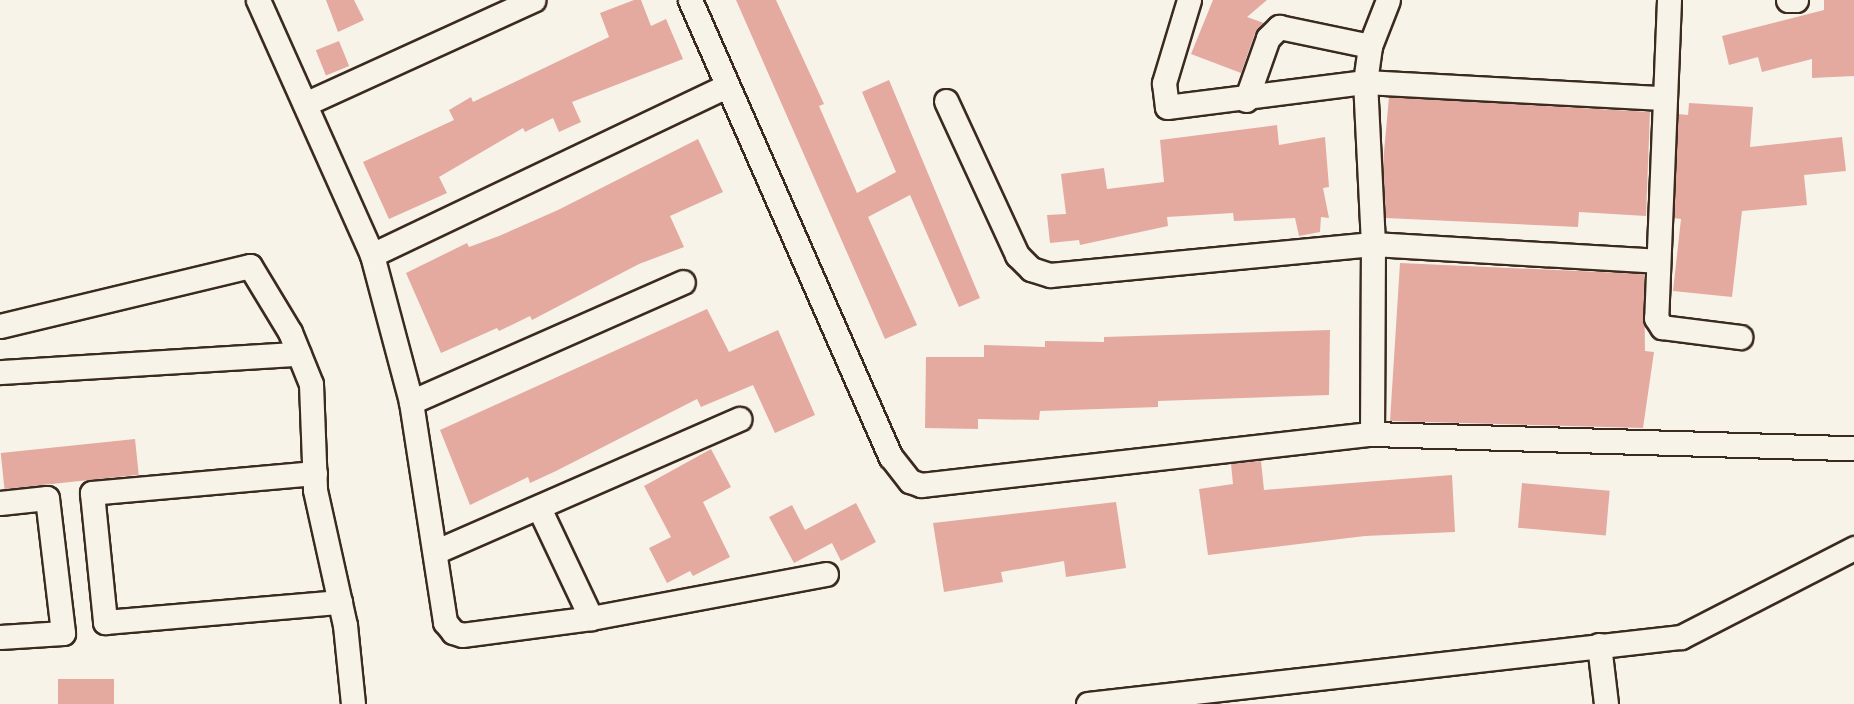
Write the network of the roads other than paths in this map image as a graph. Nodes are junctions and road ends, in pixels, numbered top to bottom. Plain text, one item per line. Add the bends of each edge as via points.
1 (258, 0) edge
2 (533, 0) edge
3 (690, 0) edge
4 (1189, 0) edge
5 (1388, 0) edge
6 (1670, 0) edge
7 (1788, 0) edge
8 (1796, 0) edge
9 (1370, 46) junction
10 (1365, 82) junction
11 (726, 86) junction
12 (1663, 98) junction
13 (1247, 100) junction
14 (946, 101) dead end
15 (305, 104) junction
16 (1373, 244) junction
17 (372, 255) junction
18 (1656, 261) junction
19 (682, 282) dead end
20 (0, 326) edge
21 (1740, 337) dead end
22 (298, 354) junction
23 (0, 372) edge
24 (411, 402) junction
25 (739, 419) dead end
26 (1372, 433) junction
27 (1854, 448) edge
28 (315, 473) junction
29 (0, 503) edge
30 (539, 508) junction
31 (1854, 548) edge
32 (437, 551) junction
33 (827, 573) dead end
34 (340, 602) junction
35 (591, 618) junction
36 (0, 637) edge
37 (1599, 645) junction
38 (1201, 699) edge
39 (353, 704) edge
40 (1088, 704) edge
41 (1606, 704) edge

1 - 15 street
2 - 15 street
3 - 11 street
4 - 13 street via 1164,83 1165,105
5 - 9 street
6 - 12 street
7 - 8 street
9 - 10 street
9 - 13 street via 1279,27 1268,38
10 - 12 street
10 - 13 street
10 - 16 street
11 - 17 street
11 - 26 street via 891,457 910,481 934,486
12 - 18 street
14 - 16 street via 1017,255 1031,269 1050,275
15 - 17 street
16 - 18 street
16 - 26 street
17 - 24 street
18 - 21 street via 1656,318 1662,327
19 - 24 street
20 - 22 street via 250,266
22 - 23 street
22 - 28 street via 311,384
24 - 32 street
25 - 30 street
26 - 27 street
28 - 34 street
28 - 34 street via 92,493 105,622
29 - 36 street via 47,498 63,633
30 - 32 street
30 - 35 street
31 - 37 street via 1681,637
32 - 35 street via 445,622 453,632 462,635
33 - 35 street
34 - 39 street
37 - 38 street
37 - 41 street
38 - 40 street

